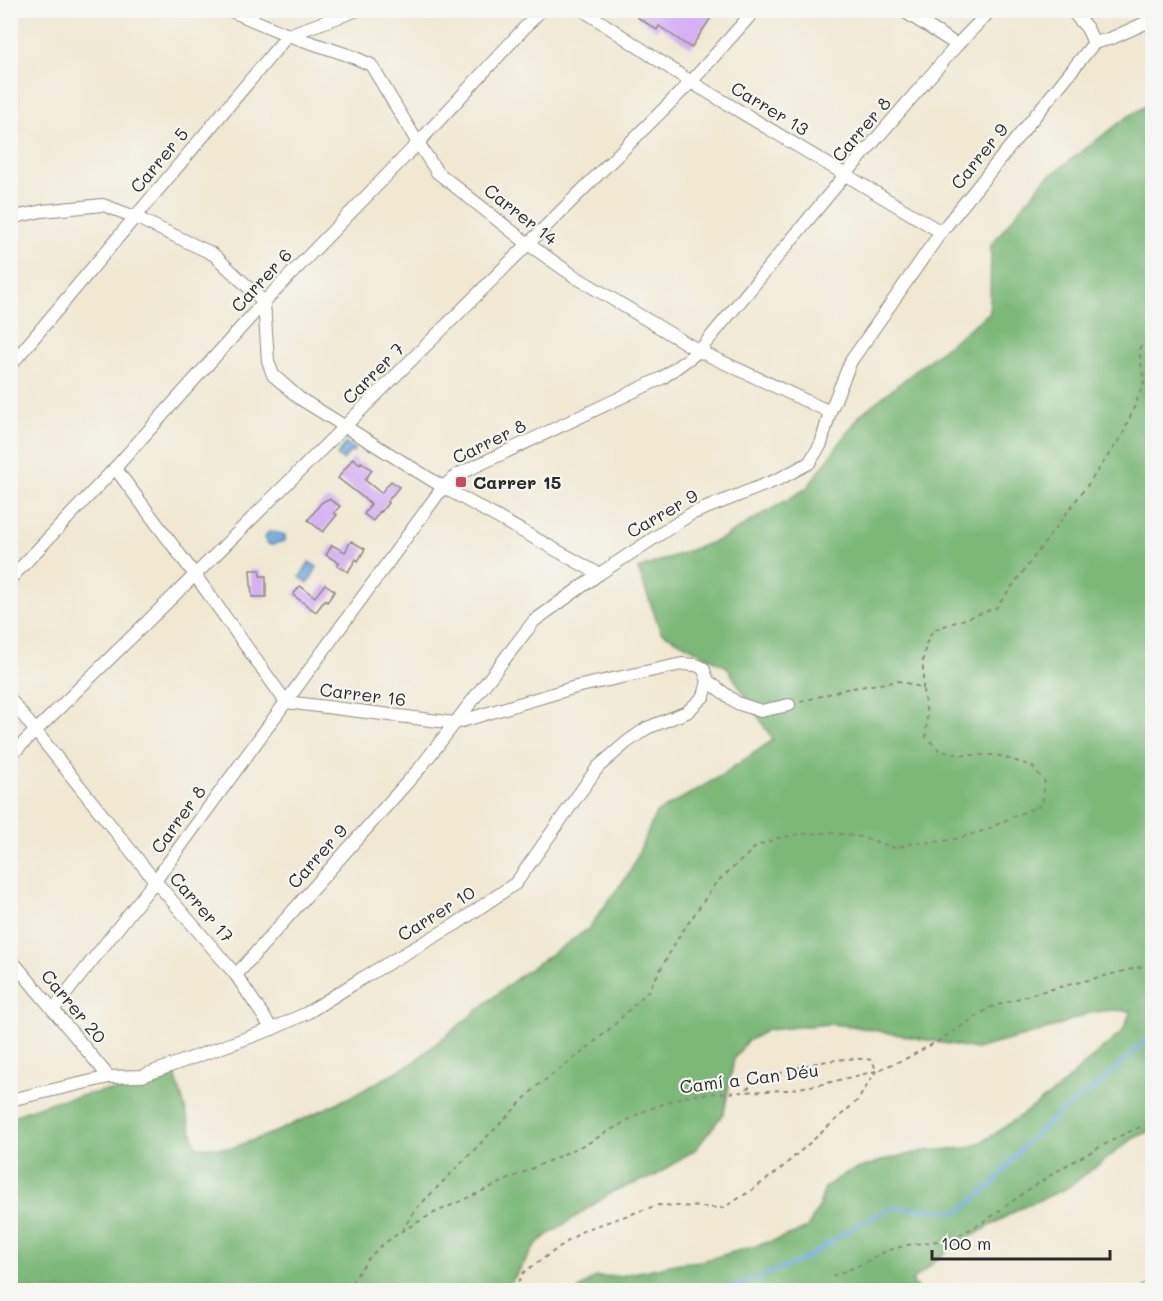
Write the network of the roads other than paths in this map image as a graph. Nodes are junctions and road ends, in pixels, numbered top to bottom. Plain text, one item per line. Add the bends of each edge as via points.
1 (229, 10) edge
2 (358, 10) edge
3 (541, 10) edge
4 (584, 10) edge
5 (755, 10) edge
6 (902, 10) edge
7 (991, 10) edge
8 (1071, 10) edge
9 (1152, 20) edge
10 (288, 35) junction
11 (1094, 43) junction
12 (957, 45) junction
13 (691, 82) junction
14 (418, 142) junction
15 (846, 174) junction
16 (135, 217) junction
17 (10, 218) edge
18 (941, 232) junction
19 (528, 244) junction
20 (264, 302) junction
21 (699, 351) junction
22 (10, 366) edge
23 (830, 412) junction
24 (344, 426) junction
25 (115, 468) junction
26 (443, 487) junction
27 (599, 574) junction
28 (195, 575) junction
29 (10, 579) edge
30 (708, 681) junction
31 (10, 699) edge
32 (286, 702) junction
33 (789, 705) road end
34 (455, 723) junction
35 (35, 731) junction
36 (10, 756) edge
37 (155, 881) junction
38 (10, 958) edge
39 (236, 975) junction
40 (53, 1010) junction
41 (272, 1029) junction
42 (109, 1077) junction
43 (10, 1100) edge
44 (1152, 1286) edge
45 (1145, 1290) edge

1 - 10 street, Carrer 14
2 - 10 street
3 - 14 street, Carrer 6
4 - 13 street, Carrer 13
5 - 13 street, Carrer 7
6 - 12 street
7 - 12 street, Carrer 8
8 - 11 street
9 - 11 street
10 - 14 street, Carrer 14 via 371,65
10 - 16 street, Carrer 5
11 - 18 street, Carrer 9
12 - 15 street, Carrer 8
13 - 15 street, Carrer 13
13 - 19 street, Carrer 7
14 - 19 street, Carrer 14 via 437,172
14 - 20 street, Carrer 6
15 - 18 street, Carrer 13
15 - 21 street, Carrer 8
16 - 17 street via 103,205
16 - 20 street via 213,254
16 - 22 street, Carrer 5
18 - 23 street, Carrer 9 via 850,361
19 - 21 street, Carrer 14
19 - 24 street, Carrer 7
20 - 24 street via 268,361 273,375 299,398
20 - 25 street, Carrer 6
21 - 23 street, Carrer 14
21 - 26 street, Carrer 8 via 662,378 457,475
23 - 27 street, Carrer 9 via 821,444 808,463 779,479 691,514
24 - 26 street
24 - 28 street, Carrer 7
25 - 28 street
25 - 29 street, Carrer 6
26 - 27 street
26 - 32 street, Carrer 8
27 - 34 street, Carrer 9 via 534,621
28 - 32 street
28 - 35 street, Carrer 7
30 - 33 street via 737,703 761,711
30 - 34 street, Carrer 16 via 703,668 682,664 576,687
30 - 41 street, Carrer 10 via 704,696 687,712 646,728 598,766 516,883 456,924 307,1013
31 - 35 street, Carrer 17
32 - 34 street, Carrer 16
32 - 37 street, Carrer 8
34 - 39 street, Carrer 9 via 420,768
35 - 36 street, Carrer 7
35 - 37 street, Carrer 17
37 - 39 street, Carrer 17
37 - 40 street, Carrer 8
38 - 40 street, Carrer 20
39 - 41 street, Carrer 17
40 - 42 street, Carrer 20
41 - 42 street, Carrer 10 via 142,1076
42 - 43 street
44 - 45 street

